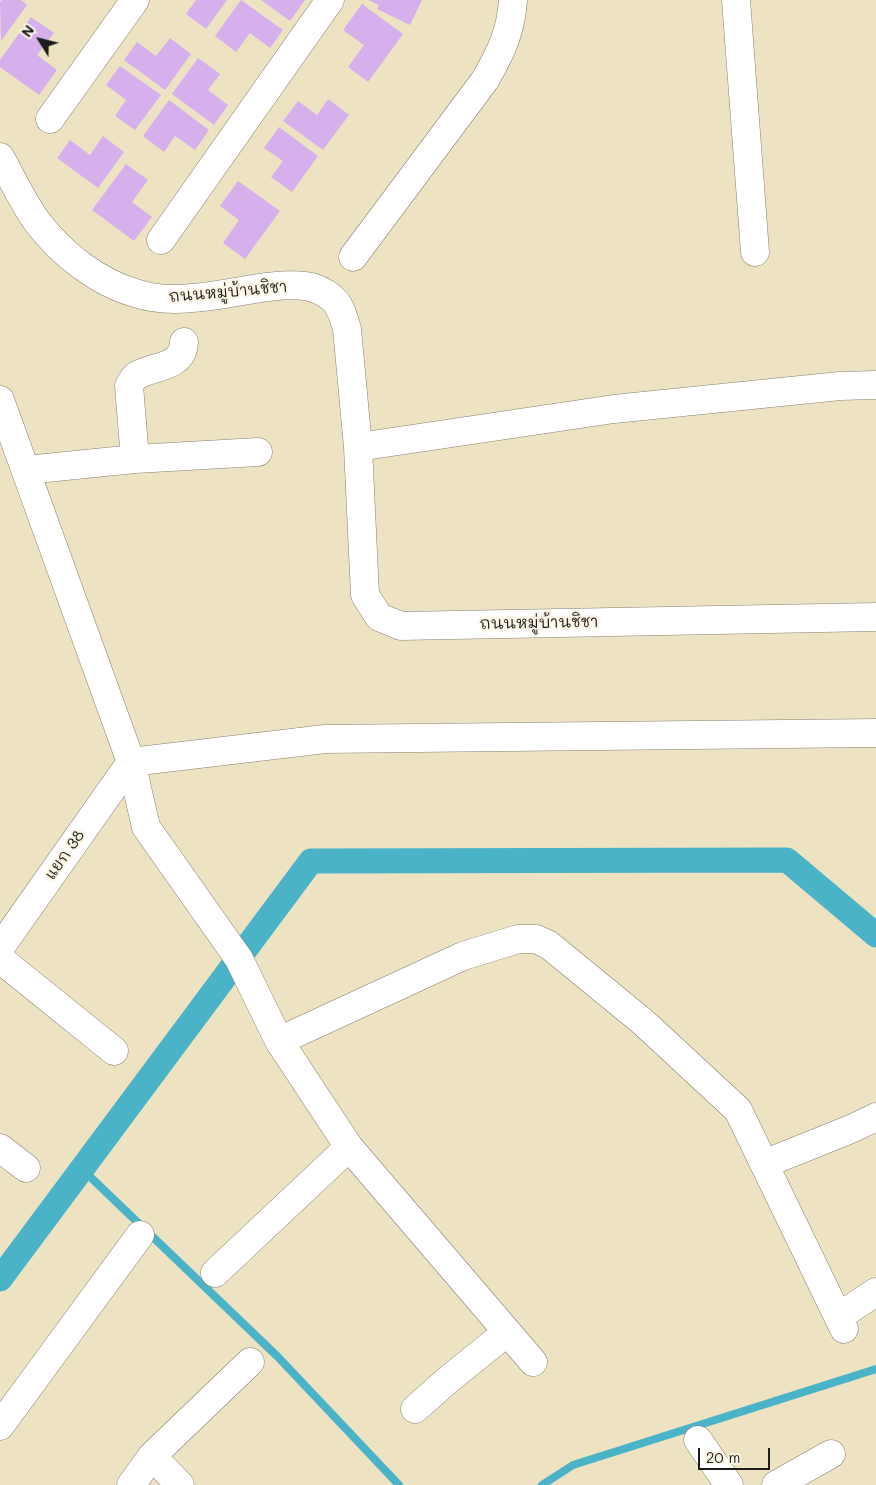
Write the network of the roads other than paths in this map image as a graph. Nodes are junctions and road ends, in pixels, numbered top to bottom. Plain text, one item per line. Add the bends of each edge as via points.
1 (134, 0) edge
2 (330, 0) edge
3 (513, 0) edge
4 (736, 0) edge
5 (50, 118) dead end
6 (0, 157) edge
7 (161, 240) dead end
8 (755, 252) dead end
9 (353, 258) dead end
10 (184, 342) dead end
11 (876, 385) edge
12 (0, 400) edge
13 (358, 447) junction
14 (258, 452) dead end
15 (135, 459) junction
16 (26, 470) junction
17 (876, 617) edge
18 (876, 733) edge
19 (131, 762) junction
20 (0, 948) edge
21 (0, 959) edge
22 (279, 1041) junction
23 (114, 1051) dead end
24 (876, 1117) edge
25 (0, 1148) edge
26 (349, 1148) junction
27 (764, 1164) junction
28 (26, 1168) dead end
29 (140, 1234) dead end
30 (214, 1274) dead end
31 (876, 1292) edge
32 (506, 1333) junction
33 (250, 1362) dead end
34 (533, 1362) dead end
35 (415, 1409) dead end
36 (0, 1426) edge
37 (698, 1440) dead end
38 (831, 1454) dead end
39 (152, 1456) junction
40 (131, 1485) edge
41 (180, 1485) edge
42 (729, 1485) edge
43 (776, 1485) edge

1 - 5 street
2 - 7 street
3 - 9 street via 503,48 485,80
4 - 8 street
6 - 13 street, ถนนหมู่บ้านชิชา via 37,222 56,243 83,267 135,293 164,299 192,298 282,286 306,286 322,291 334,300 342,311 347,329
10 - 15 street via 179,357 135,377 129,386
11 - 13 street via 614,409
12 - 16 street
13 - 17 street, ถนนหมู่บ้านชิชา via 365,595 379,618 401,626
14 - 15 street
15 - 16 street
16 - 19 street
18 - 19 street via 325,739
19 - 20 street, แยก 38
19 - 22 street via 146,827 236,955
21 - 23 street
22 - 26 street
22 - 27 street via 463,956 518,938 536,939 643,1022 738,1110
24 - 27 street
25 - 28 street
26 - 30 street
26 - 32 street
27 - 31 street via 841,1323
29 - 36 street
32 - 34 street
32 - 35 street
33 - 39 street
37 - 42 street
38 - 43 street
39 - 40 street
39 - 41 street

